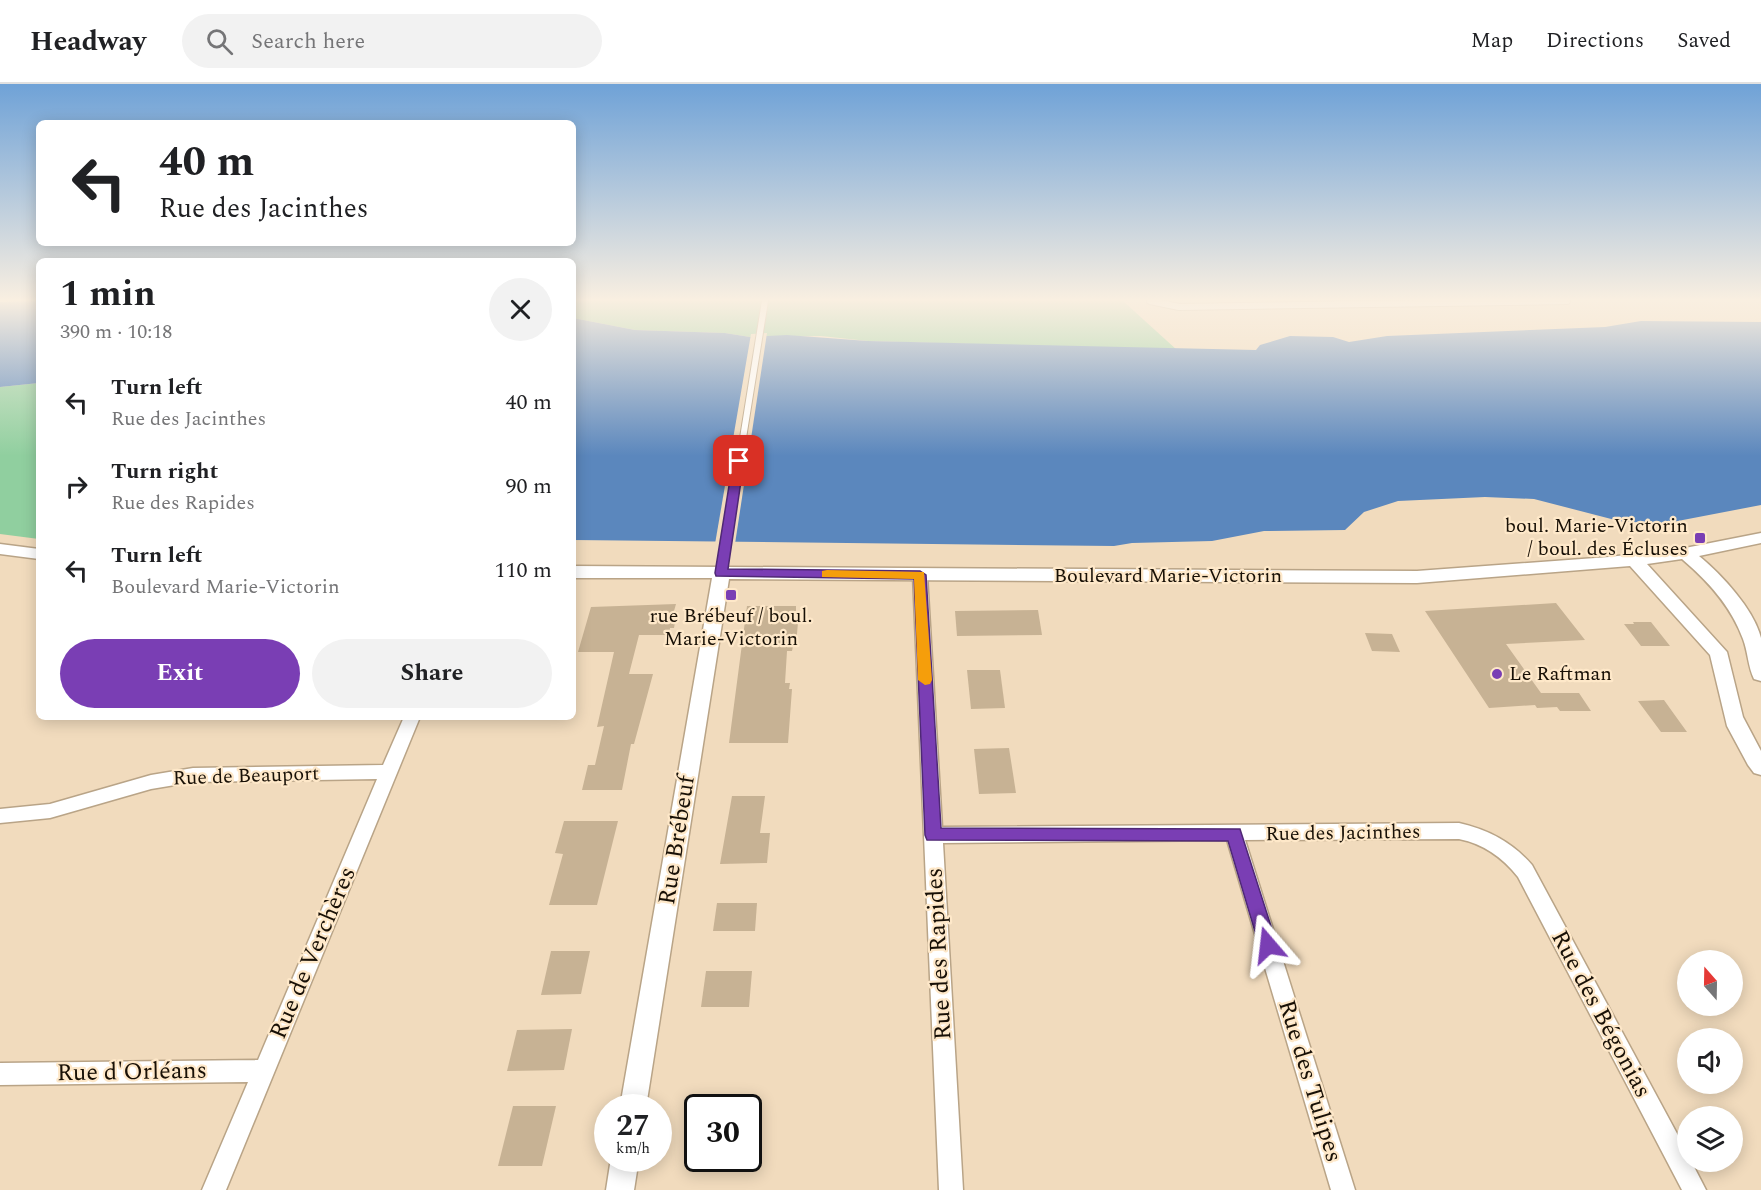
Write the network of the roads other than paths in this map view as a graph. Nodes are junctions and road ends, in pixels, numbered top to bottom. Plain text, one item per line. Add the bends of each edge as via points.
1 (756, 353) edge
2 (1761, 538) edge
3 (0, 549) edge
4 (1685, 553) junction
5 (36, 554) edge
6 (1634, 560) junction
7 (722, 563) junction
8 (576, 572) edge
9 (920, 575) junction
10 (1761, 674) edge
11 (411, 720) edge
12 (1761, 767) edge
13 (389, 772) junction
14 (0, 816) edge
15 (1234, 834) junction
16 (933, 835) junction
17 (1499, 845) joint
18 (264, 1071) junction
19 (0, 1074) edge
20 (635, 1094) edge
21 (623, 1172) edge
22 (214, 1190) edge
23 (620, 1190) edge
24 (951, 1190) edge
25 (1343, 1190) edge
26 (1694, 1190) edge

1 - 7 lane
2 - 4 street, Boulevard Marie-Victorin
3 - 5 street
4 - 6 street, Boulevard Marie-Victorin
4 - 10 street via 1713,578 1740,612 1754,640
6 - 9 street, Boulevard Marie-Victorin via 1417,577
6 - 12 street via 1718,652 1733,717
7 - 8 street, Boulevard Marie-Victorin
7 - 9 street, Boulevard Marie-Victorin
7 - 20 street, Rue Brébeuf
9 - 16 street, Rue des Rapides
11 - 13 street, Rue de Verchères
13 - 14 street, Rue de Beauport via 193,775 151,782 50,811
13 - 18 street, Rue de Verchères
15 - 16 street, Rue des Jacinthes
15 - 17 street, Rue des Jacinthes via 1459,831
15 - 25 street, Rue des Tulipes
16 - 24 street, Rue des Rapides
17 - 26 street, Rue des Bégonias via 1528,877
18 - 19 street, Rue d'Orléans
18 - 22 street, Rue de Verchères
21 - 23 street

